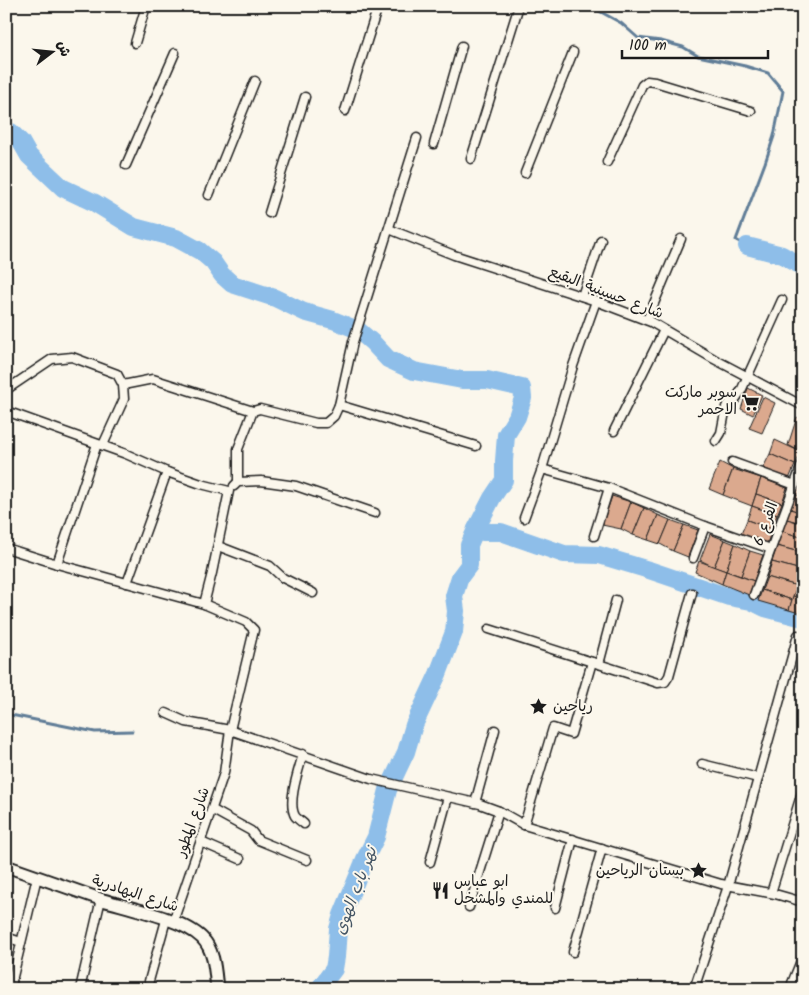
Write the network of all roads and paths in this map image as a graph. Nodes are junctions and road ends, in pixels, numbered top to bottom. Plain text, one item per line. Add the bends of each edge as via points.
1 (146, 6) edge
2 (378, 6) edge
3 (517, 12) dead end
4 (135, 43) dead end
5 (462, 46) dead end
6 (573, 52) dead end
7 (175, 53) dead end
8 (255, 81) dead end
9 (305, 97) dead end
10 (345, 111) dead end
11 (751, 111) dead end
12 (417, 138) dead end
13 (434, 144) dead end
14 (471, 159) dead end
15 (607, 162) dead end
16 (126, 166) dead end
17 (525, 173) dead end
18 (209, 195) dead end
19 (269, 213) dead end
20 (389, 230) junction
21 (681, 239) dead end
22 (602, 240) dead end
23 (582, 296) junction
24 (782, 300) dead end
25 (596, 301) junction
26 (647, 320) junction
27 (664, 330) junction
28 (747, 376) junction
29 (124, 385) junction
30 (6, 390) edge
31 (802, 404) edge
32 (339, 405) junction
33 (6, 411) edge
34 (253, 411) junction
35 (614, 431) dead end
36 (716, 440) dead end
37 (100, 445) junction
38 (476, 446) dead end
39 (732, 462) dead end
40 (803, 462) edge
41 (542, 469) junction
42 (167, 472) junction
43 (238, 482) junction
44 (794, 485) junction
45 (609, 488) junction
46 (229, 491) junction
47 (375, 513) dead end
48 (524, 518) dead end
49 (705, 526) junction
50 (594, 536) dead end
51 (218, 546) junction
52 (6, 548) edge
53 (771, 549) junction
54 (692, 558) dead end
55 (57, 564) junction
56 (127, 583) junction
57 (313, 593) dead end
58 (692, 593) dead end
59 (754, 595) dead end
60 (616, 600) dead end
61 (204, 604) junction
62 (489, 629) dead end
63 (798, 634) dead end
64 (596, 663) junction
65 (166, 713) dead end
66 (230, 730) junction
67 (496, 730) dead end
68 (303, 754) junction
69 (702, 764) dead end
70 (758, 778) junction
71 (803, 789) edge
72 (448, 798) junction
73 (475, 803) junction
74 (213, 810) junction
75 (499, 811) junction
76 (304, 824) dead end
77 (524, 825) junction
78 (572, 839) junction
79 (201, 842) junction
80 (602, 848) junction
81 (240, 859) dead end
82 (307, 860) dead end
83 (430, 862) dead end
84 (6, 866) edge
85 (37, 877) junction
86 (728, 886) junction
87 (771, 893) junction
88 (101, 899) junction
89 (803, 902) edge
90 (469, 907) dead end
91 (555, 908) dead end
92 (169, 921) junction
93 (6, 937) edge
94 (21, 942) junction
95 (573, 952) dead end
96 (803, 956) edge
97 (149, 981) dead end
98 (792, 983) dead end
99 (10, 989) edge
100 (80, 989) edge
101 (216, 989) edge
102 (694, 989) edge

1 - 4 street
2 - 10 street
3 - 14 street
5 - 13 street
6 - 17 street
7 - 16 street
8 - 18 street
9 - 19 street
11 - 15 street via 647,82 642,85
12 - 20 street
20 - 23 street, شارع حسينية البقيع via 454,255
20 - 32 street via 353,342
21 - 26 street
22 - 23 street
23 - 25 street, شارع حسينية البقيع
24 - 28 street
25 - 26 street, شارع حسينية البقيع
25 - 41 street
26 - 27 street, شارع حسينية البقيع
27 - 28 street, شارع حسينية البقيع
27 - 35 street
28 - 31 street, شارع حسينية البقيع
28 - 36 street via 741,391 726,407 721,433
29 - 30 street via 117,374 72,357 52,360
29 - 34 street via 153,380
29 - 37 street via 124,398
32 - 34 street via 326,423 260,409
32 - 38 street
33 - 37 street
34 - 43 street via 238,449
37 - 42 street
37 - 55 street
39 - 44 street
40 - 44 street, الفرع 6
41 - 45 street
41 - 48 street
42 - 46 street
42 - 56 street
43 - 46 street
43 - 47 street via 262,481 296,486
44 - 53 street, الفرع 6
45 - 49 street
45 - 50 street
46 - 51 street
49 - 53 street
49 - 54 street
51 - 57 street via 270,566 283,578
51 - 61 street
52 - 55 street
53 - 59 street, الفرع 6
55 - 56 street
56 - 61 street
58 - 64 street via 665,682 658,683
60 - 64 street
61 - 66 street, شارع المطور via 246,622 254,630
62 - 64 street
63 - 70 street
64 - 77 street via 571,734 553,728
65 - 66 street via 186,722
66 - 68 street
66 - 74 street, شارع المطور via 224,773
67 - 73 street
68 - 72 street via 371,779
68 - 76 street via 292,807 295,816
69 - 70 street
70 - 86 street
71 - 87 street
72 - 73 street
72 - 83 street
73 - 75 street
74 - 79 street, شارع المطور
74 - 82 street via 251,831 258,840
75 - 77 street
75 - 90 street
77 - 78 street
78 - 80 street
78 - 91 street
79 - 81 street
79 - 92 street, شارع المطور
80 - 86 street
80 - 95 street
84 - 85 main road, شارع البهادرية
85 - 88 main road, شارع البهادرية
85 - 94 street
86 - 87 street
86 - 102 street
87 - 89 street
88 - 92 main road, شارع البهادرية
88 - 100 street
92 - 97 street, شارع المطور
92 - 101 main road, شارع البهادرية via 190,929 208,947
93 - 94 street
94 - 99 street
96 - 98 street

